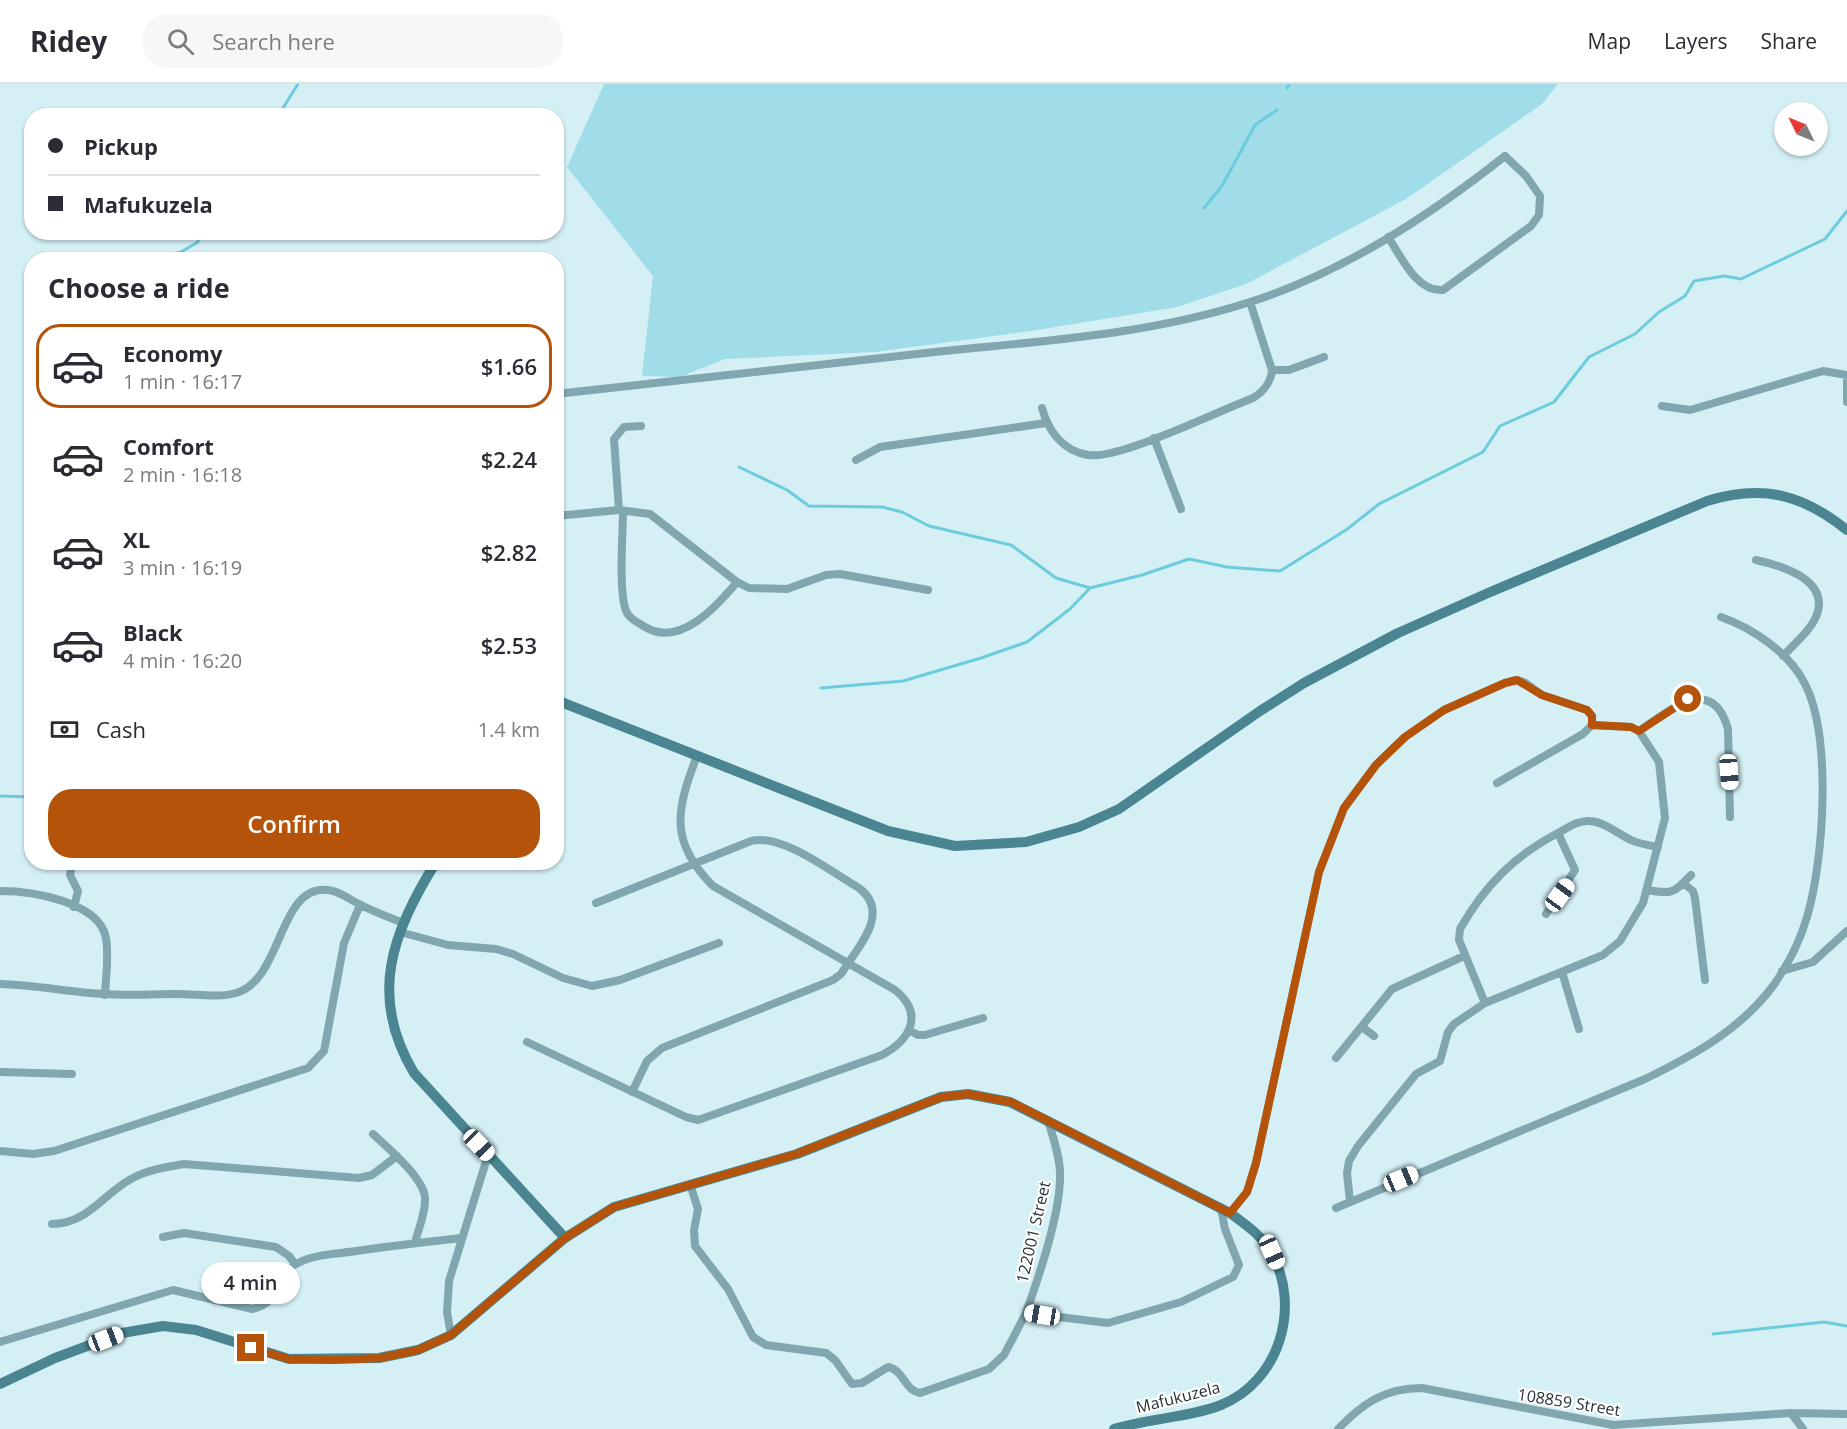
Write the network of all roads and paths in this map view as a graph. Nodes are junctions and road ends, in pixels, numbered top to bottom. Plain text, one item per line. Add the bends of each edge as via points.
1 (1388, 237) junction
2 (1250, 302) junction
3 (1324, 357) dead end
4 (1272, 370) junction
5 (1847, 375) edge
6 (564, 392) edge
7 (1847, 402) edge
8 (1662, 406) dead end
9 (1042, 408) dead end
10 (1046, 423) junction
11 (641, 426) dead end
12 (1154, 438) junction
13 (856, 460) dead end
14 (1181, 509) dead end
15 (621, 511) junction
16 (564, 515) edge
17 (1846, 527) edge
18 (1756, 560) dead end
19 (737, 582) junction
20 (928, 590) dead end
21 (1721, 617) dead end
22 (1783, 656) junction
23 (564, 703) edge
24 (1592, 725) junction
25 (1639, 731) junction
26 (697, 756) junction
27 (1497, 783) dead end
28 (1730, 817) dead end
29 (1558, 833) junction
30 (1658, 847) junction
31 (692, 864) junction
32 (71, 870) edge
33 (432, 870) edge
34 (1690, 875) dead end
35 (1683, 883) junction
36 (1647, 890) junction
37 (0, 891) edge
38 (596, 903) dead end
39 (360, 905) junction
40 (74, 907) junction
41 (1546, 914) dead end
42 (401, 927) junction
43 (1847, 931) edge
44 (719, 943) dead end
45 (1464, 956) junction
46 (848, 963) junction
47 (1782, 971) junction
48 (1562, 972) junction
49 (1705, 980) dead end
50 (0, 984) edge
51 (105, 994) junction
52 (1485, 1003) junction
53 (983, 1018) dead end
54 (1362, 1027) junction
55 (1579, 1029) dead end
56 (909, 1030) junction
57 (1374, 1036) dead end
58 (527, 1042) dead end
59 (1336, 1058) dead end
60 (0, 1072) edge
61 (72, 1074) dead end
62 (632, 1092) junction
63 (1048, 1120) junction
64 (373, 1134) dead end
65 (0, 1151) edge
66 (488, 1155) junction
67 (397, 1156) junction
68 (690, 1184) junction
69 (1350, 1202) junction
70 (1336, 1208) dead end
71 (1226, 1210) junction
72 (52, 1224) dead end
73 (163, 1237) dead end
74 (461, 1238) junction
75 (565, 1238) junction
76 (415, 1243) junction
77 (295, 1264) junction
78 (1026, 1313) junction
79 (451, 1335) junction
80 (0, 1342) edge
81 (0, 1384) edge
82 (1791, 1413) junction
83 (1847, 1414) edge
84 (1612, 1427) edge
85 (1114, 1429) edge
86 (1338, 1429) edge
87 (1803, 1429) edge

1 - 1 street via 1450,200 1505,156 1540,196 1541,209 1531,226 1443,290 1434,291 1423,285
1 - 2 street via 1331,269
2 - 4 street
2 - 6 street via 1134,331
3 - 4 street via 1289,370
4 - 12 street via 1264,389 1253,398
5 - 7 street
5 - 8 street via 1823,370 1690,410
9 - 10 street
10 - 12 street via 1063,443 1087,455 1110,454
10 - 13 street via 880,447
11 - 15 street via 624,427 614,439
12 - 14 street
15 - 16 street
15 - 19 street via 644,512 657,518
15 - 19 street via 625,605 634,620 652,631 671,633 708,615
17 - 26 street via 1780,494 1738,493 1707,501 1398,633 1286,694 1119,809 1079,827 1026,843 955,846 888,831
18 - 22 street via 1784,566 1797,574 1812,587 1817,599 1818,611 1812,623
19 - 20 street via 748,588 787,590 826,575 840,574
21 - 22 street via 1740,623
22 - 47 street via 1804,681 1814,703 1821,750 1821,806 1819,867 1807,918
23 - 26 street
24 - 25 street
24 - 27 street
24 - 71 street via 1587,710 1542,695 1524,682 1505,683 1444,710 1405,737 1369,774 1344,808 1319,872 1256,1163 1247,1192
25 - 28 street via 1688,699 1708,701 1717,708 1728,729
25 - 30 street via 1659,762 1665,818
26 - 31 street via 681,811 683,842
29 - 30 street via 1588,820 1634,841
29 - 41 street via 1575,870
29 - 45 street via 1500,872 1460,929
30 - 36 street
31 - 38 street
31 - 46 street via 713,886
31 - 46 street via 768,839 859,888 871,900 874,919
32 - 40 street via 78,891
33 - 42 street
34 - 35 street
35 - 36 street via 1676,891 1667,893
35 - 49 street via 1695,898
36 - 48 street via 1620,941 1603,955
37 - 40 street via 43,895
39 - 42 street
39 - 51 street via 329,890 313,892 284,922 265,972 238,992
39 - 65 street via 344,943 324,1051 308,1068 54,1151
40 - 51 street via 96,920 106,937
42 - 44 street via 448,945 513,954 563,978 592,986 620,980
42 - 66 street via 388,992 399,1046 414,1073
43 - 47 street via 1813,962
45 - 52 street
45 - 54 street via 1392,989
46 - 56 street via 901,995 912,1018
46 - 62 street via 841,974 827,983 662,1048 647,1061
47 - 69 street via 1750,1011 1723,1036 1684,1060
48 - 52 street
48 - 55 street
50 - 51 street
52 - 69 street via 1454,1024 1440,1061 1416,1074 1358,1146 1348,1167
53 - 56 street via 925,1035
54 - 57 street
54 - 59 street
56 - 62 street via 896,1047 882,1055 708,1119 686,1117
58 - 62 street
60 - 61 street
63 - 68 street, Mafukuzela via 990,1096 941,1097 796,1154
63 - 71 street, Mafukuzela
63 - 78 street, 122001 Street via 1060,1176 1054,1214
64 - 67 street
66 - 74 street
66 - 75 street
67 - 72 street via 372,1175 359,1178 184,1164 157,1169 116,1188 77,1220
67 - 76 street via 422,1188 425,1198
68 - 75 street, Mafukuzela via 614,1207
68 - 78 street, 122001 Street via 698,1209 695,1246 728,1289 753,1337 766,1345 826,1353 836,1360 852,1384 862,1383 888,1367 898,1371 910,1389 920,1393 989,1369 1004,1355
69 - 70 street
71 - 78 street via 1225,1229 1239,1265 1233,1277 1181,1302 1108,1323
71 - 85 street, Mafukuzela via 1257,1234 1272,1252 1281,1273 1286,1294 1285,1320 1273,1357 1255,1382 1222,1404
73 - 77 street via 184,1233 276,1247
74 - 76 street
74 - 79 street via 447,1296
75 - 79 street, Mafukuzela
76 - 77 street via 310,1258
77 - 80 street via 283,1276 272,1300 252,1309 173,1290
79 - 81 street, Mafukuzela via 418,1350 380,1358 289,1359 196,1330 163,1326 122,1333
82 - 83 street, 108859 Street
82 - 84 street, 108859 Street
82 - 87 street
84 - 86 street, 108859 Street via 1407,1388 1373,1398

